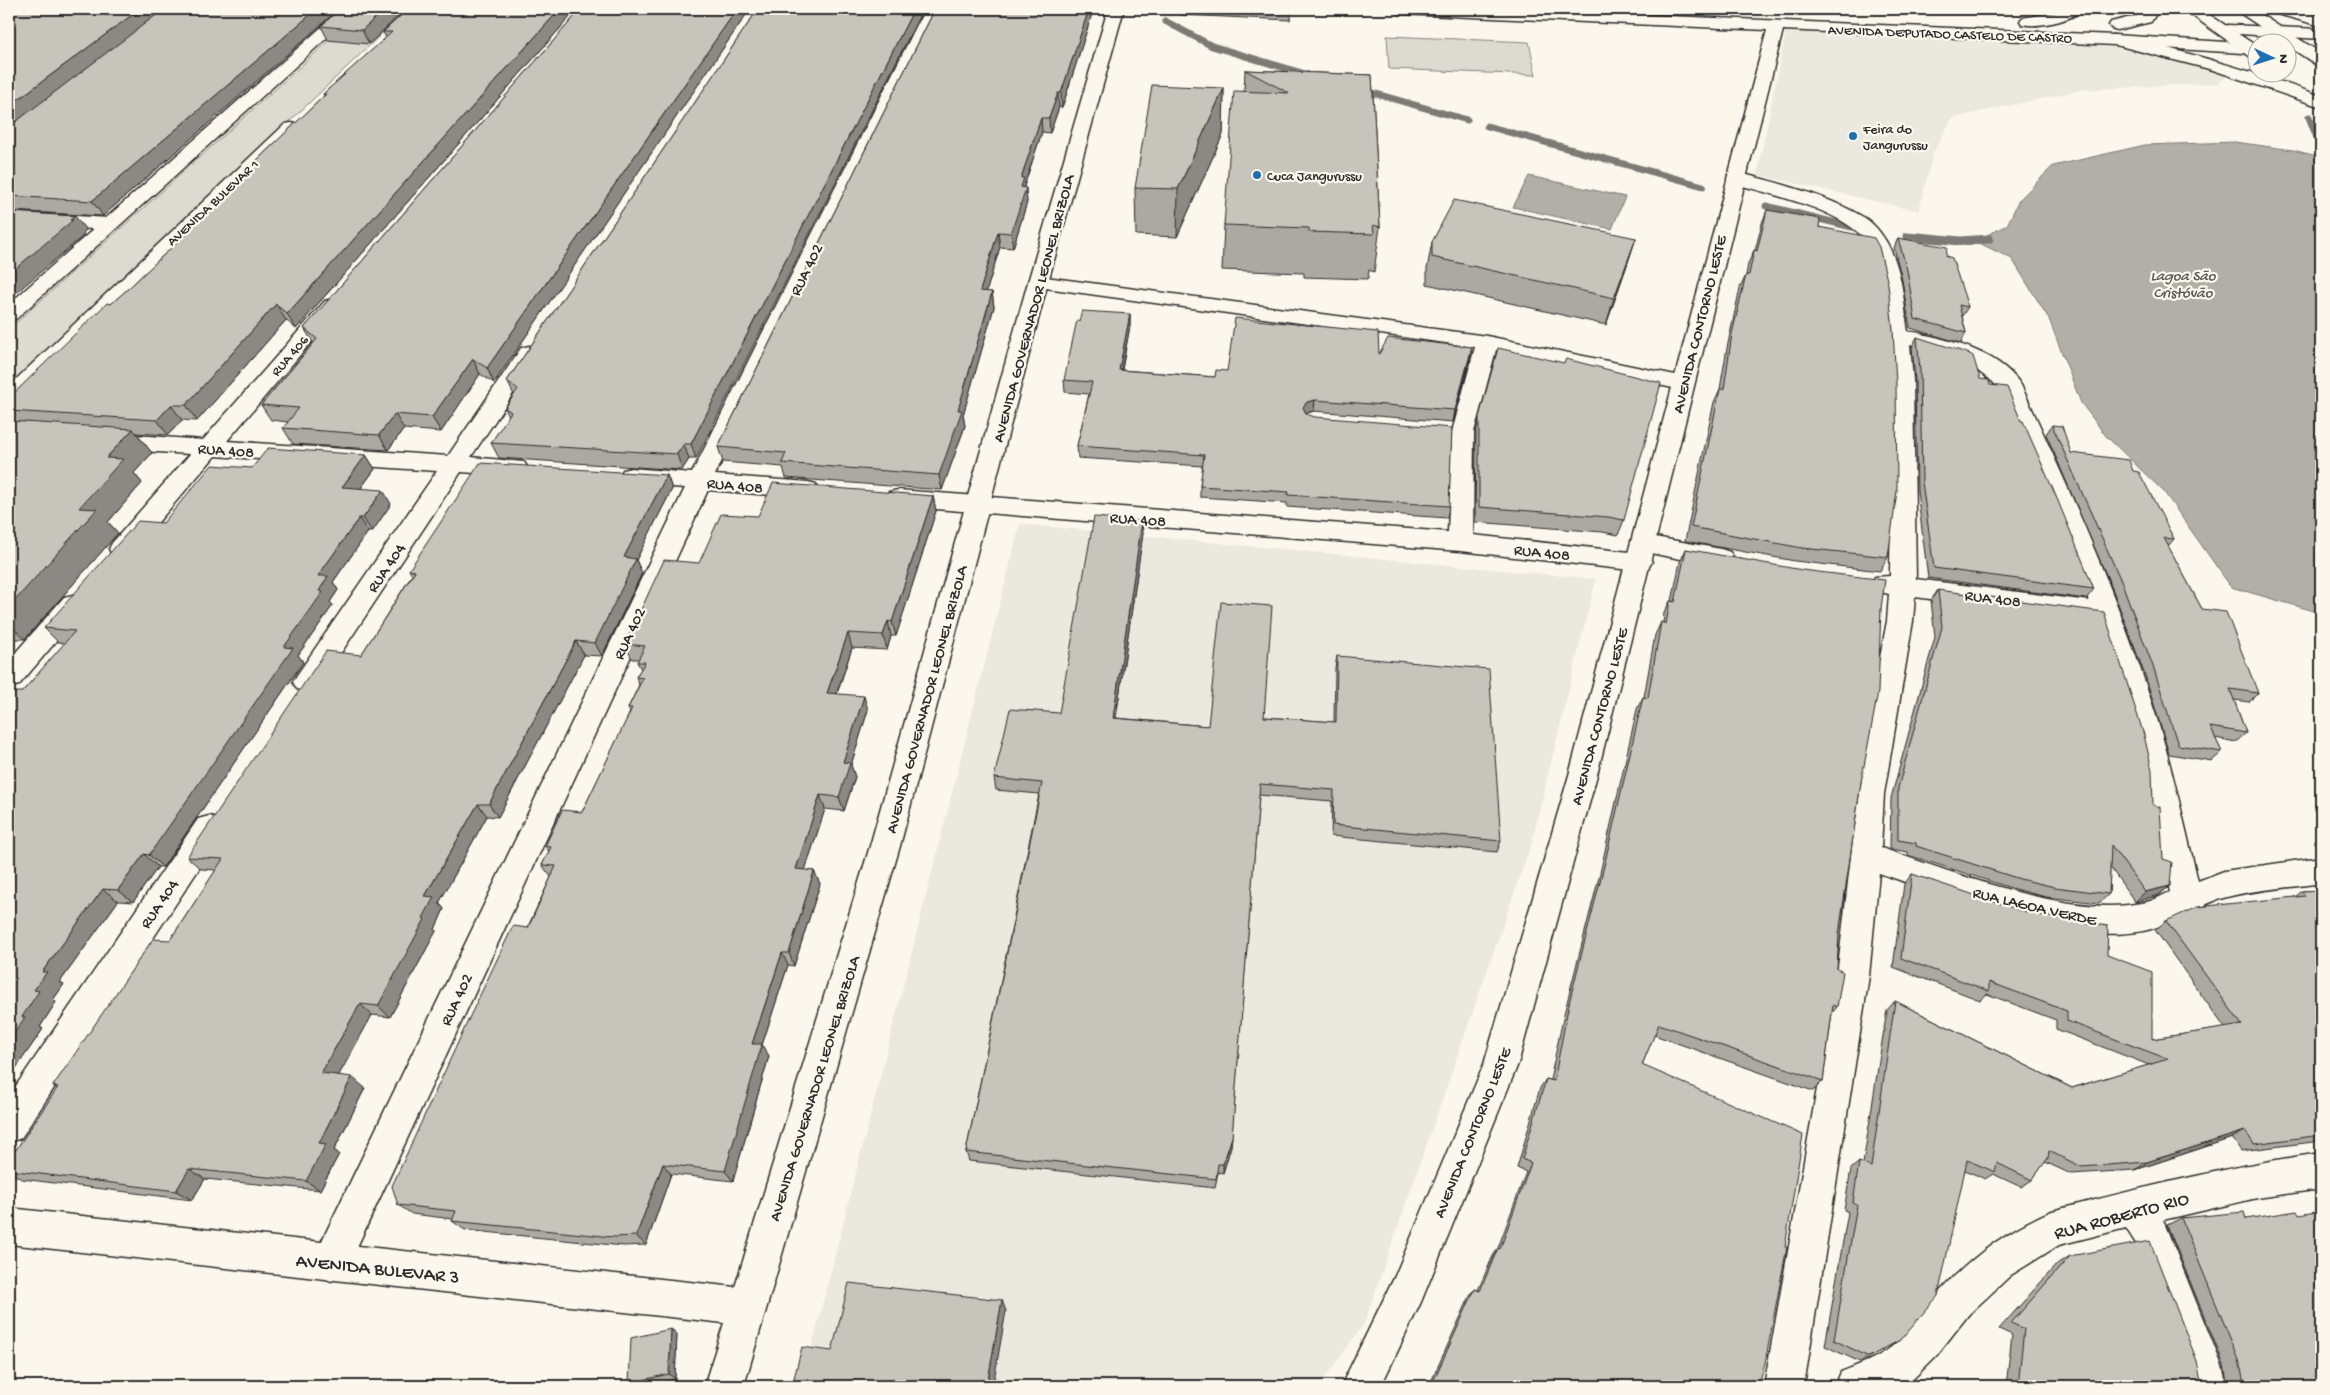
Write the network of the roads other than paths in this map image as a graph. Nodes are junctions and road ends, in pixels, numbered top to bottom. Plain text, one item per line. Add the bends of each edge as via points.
1 (351, 9) edge
2 (933, 9) edge
3 (1116, 9) edge
4 (1402, 9) edge
5 (1424, 9) edge
6 (2074, 9) edge
7 (2151, 9) edge
8 (2191, 9) edge
9 (2242, 9) edge
10 (2276, 9) edge
11 (1476, 10) edge
12 (1930, 16) dead end
13 (2028, 21) junction
14 (2321, 21) edge
15 (1776, 26) junction
16 (2163, 27) dead end
17 (2190, 28) dead end
18 (2221, 30) junction
19 (2116, 32) junction
20 (2279, 32) joint
21 (2298, 33) edge
22 (2321, 34) edge
23 (2298, 43) edge
24 (2248, 47) edge
25 (2248, 50) edge
26 (2298, 52) edge
27 (2318, 55) edge
28 (2296, 82) edge
29 (2321, 101) edge
30 (303, 117) edge
31 (1736, 178) junction
32 (9, 218) edge
33 (108, 224) junction
34 (1038, 282) junction
35 (346, 289) edge
36 (9, 315) edge
37 (543, 331) edge
38 (1898, 334) junction
39 (1488, 342) junction
40 (1682, 384) junction
41 (9, 398) edge
42 (85, 440) edge
43 (209, 448) junction
44 (454, 464) junction
45 (533, 469) edge
46 (612, 474) edge
47 (700, 481) junction
48 (829, 492) edge
49 (879, 496) edge
50 (978, 505) junction
51 (1460, 542) junction
52 (1641, 553) junction
53 (1746, 562) edge
54 (106, 567) edge
55 (1866, 582) edge
56 (1903, 586) junction
57 (86, 589) edge
58 (2106, 613) junction
59 (9, 678) edge
60 (293, 704) edge
61 (220, 811) edge
62 (1866, 856) junction
63 (2321, 870) edge
64 (2187, 899) junction
65 (9, 1126) edge
66 (2321, 1171) edge
67 (2134, 1208) junction
68 (9, 1226) edge
69 (331, 1262) junction
70 (748, 1307) junction
71 (724, 1386) edge
72 (1361, 1386) edge
73 (1784, 1386) edge
74 (1855, 1386) edge
75 (2207, 1386) edge

1 - 33 street
2 - 47 street, RUA 402
3 - 34 street, AVENIDA GOVERNADOR LEONEL BRIZOLA
4 - 5 street, AVENIDA DEPUTADO CASTELO DE CASTRO
5 - 11 street, AVENIDA DEPUTADO CASTELO DE CASTRO
6 - 13 street via 2062,16
7 - 19 street via 2145,19
8 - 18 street
9 - 20 street
10 - 14 street
11 - 15 street, AVENIDA DEPUTADO CASTELO DE CASTRO
12 - 13 street, AVENIDA DEPUTADO CASTELO DE CASTRO
13 - 19 street, AVENIDA DEPUTADO CASTELO DE CASTRO
15 - 19 street, AVENIDA DEPUTADO CASTELO DE CASTRO
15 - 31 street, AVENIDA CONTORNO LESTE
16 - 19 street, AVENIDA DEPUTADO CASTELO DE CASTRO
17 - 18 street
18 - 20 street
18 - 24 street
19 - 25 street, AVENIDA DEPUTADO CASTELO DE CASTRO
19 - 29 street
21 - 22 street
23 - 27 street
26 - 27 street
28 - 29 street
30 - 41 street, AVENIDA BULEVAR 1
31 - 38 street via 1823,205 1859,223 1871,234 1888,269
31 - 40 street, AVENIDA CONTORNO LESTE
32 - 33 street
33 - 36 street
34 - 39 street
34 - 50 street, AVENIDA GOVERNADOR LEONEL BRIZOLA
35 - 43 street, RUA 406
37 - 44 street, RUA 404
38 - 56 street via 1902,380
38 - 58 street via 1957,350 1999,373 2010,385 2056,486
39 - 40 street
39 - 51 street via 1453,431
40 - 52 street, AVENIDA CONTORNO LESTE
42 - 43 street, RUA 408
43 - 44 street, RUA 408
43 - 54 street, RUA 406
44 - 45 street, RUA 408
44 - 60 street, RUA 404
46 - 47 street, RUA 408
47 - 48 street, RUA 408
47 - 69 street, RUA 402
49 - 50 street, RUA 408
50 - 51 street, RUA 408
50 - 70 street, AVENIDA GOVERNADOR LEONEL BRIZOLA via 885,846
51 - 52 street, RUA 408
52 - 53 street, RUA 408
52 - 72 street, AVENIDA CONTORNO LESTE via 1583,775 1501,1064 1408,1289
55 - 56 street, RUA 408
56 - 58 street, RUA 408
56 - 62 street via 1900,621 1869,794
57 - 59 street
58 - 64 street via 2144,721
61 - 65 street, RUA 404
62 - 64 street, RUA LAGOA VERDE via 1995,899 2102,921 2144,917
62 - 73 street via 1853,976
63 - 64 street, RUA LAGOA VERDE via 2224,884
66 - 67 street, RUA ROBERTO RIO via 2257,1180
67 - 74 street, RUA ROBERTO RIO via 2052,1229 1998,1262 1956,1302 1898,1366
67 - 75 street via 2154,1239 2203,1366
68 - 69 street, AVENIDA BULEVAR 3
69 - 70 street, AVENIDA BULEVAR 3
70 - 71 street, AVENIDA GOVERNADOR LEONEL BRIZOLA

